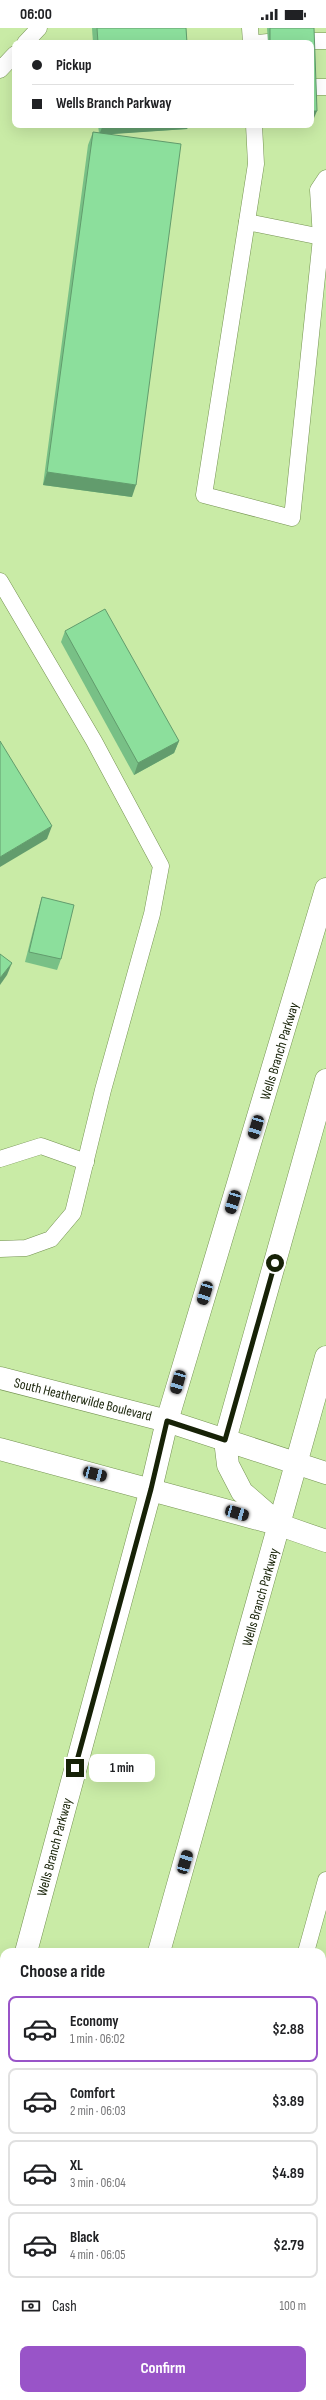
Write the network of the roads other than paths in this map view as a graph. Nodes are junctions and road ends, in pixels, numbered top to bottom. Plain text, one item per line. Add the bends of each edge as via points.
1 (39, 28) edge
2 (250, 28) edge
3 (29, 40) edge
4 (251, 40) edge
5 (12, 57) edge
6 (0, 70) edge
7 (254, 128) edge
8 (326, 178) edge
9 (246, 222) junction
10 (323, 238) edge
11 (0, 581) edge
12 (326, 889) edge
13 (326, 1080) edge
14 (0, 1159) edge
15 (86, 1162) junction
16 (0, 1249) edge
17 (326, 1357) edge
18 (0, 1378) edge
19 (167, 1421) junction
20 (225, 1440) junction
21 (0, 1449) edge
22 (296, 1463) junction
23 (326, 1473) edge
24 (151, 1489) junction
25 (280, 1525) junction
26 (326, 1541) edge
27 (326, 1880) edge
28 (320, 1922) edge
29 (27, 1948) edge
30 (160, 1948) edge
31 (308, 1948) edge

1 - 3 lane
2 - 4 lane
5 - 6 lane
7 - 9 lane via 256,164
8 - 10 lane via 318,190
9 - 10 lane
9 - 10 lane via 204,495 292,518
11 - 15 lane via 94,741 160,866 152,914
12 - 19 main road, Wells Branch Parkway
13 - 20 main road
14 - 15 lane via 41,1146
15 - 16 lane via 73,1213 51,1239 26,1248
17 - 22 main road, Wells Branch Parkway
18 - 19 main road, South Heatherwilde Boulevard
19 - 20 main road, South Heatherwilde Boulevard
19 - 24 main road, Wells Branch Parkway
20 - 22 main road, South Heatherwilde Boulevard
20 - 25 main road via 228,1465 242,1492
21 - 24 main road
22 - 23 main road, South Heatherwilde Boulevard
22 - 25 main road, Wells Branch Parkway
24 - 25 main road
24 - 29 main road, Wells Branch Parkway
25 - 26 main road
25 - 30 main road, Wells Branch Parkway
27 - 28 lane
28 - 31 lane

